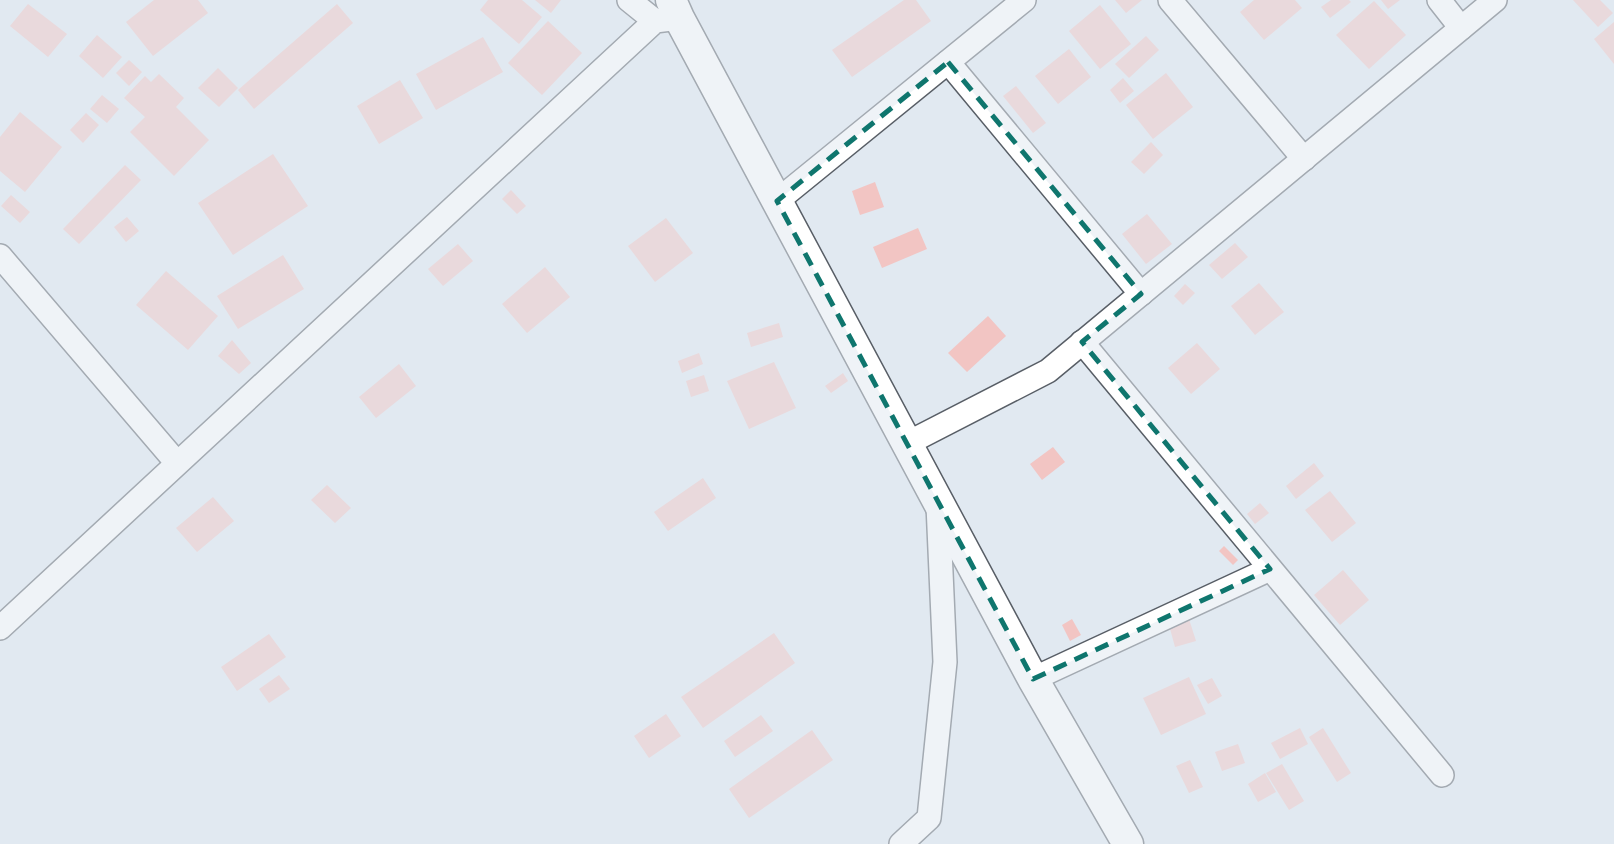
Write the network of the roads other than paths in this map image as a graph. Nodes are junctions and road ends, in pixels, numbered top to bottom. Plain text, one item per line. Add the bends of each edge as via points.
1 (629, 0) edge
2 (1024, 0) edge
3 (1170, 0) edge
4 (1439, 0) edge
5 (1495, 0) edge
6 (668, 13) edge
7 (1461, 28) junction
8 (948, 62) junction
9 (1304, 159) junction
10 (777, 201) junction
11 (0, 256) edge
12 (1141, 294) junction
13 (1082, 342) junction
14 (906, 444) junction
15 (177, 463) junction
16 (938, 502) junction
17 (1270, 569) junction
18 (0, 628) edge
19 (1033, 679) junction
20 (1441, 775) dead end
21 (901, 844) edge
22 (1128, 844) edge

1 - 6 street
2 - 8 street
3 - 9 street
4 - 7 street
5 - 7 street
6 - 10 street
6 - 15 street
7 - 9 street
8 - 10 street
8 - 12 street
9 - 12 street
10 - 14 street
11 - 15 street
12 - 13 street
13 - 14 street via 1048,371
13 - 17 street
14 - 16 street
15 - 18 street
16 - 19 street
16 - 21 street via 945,662 929,818
17 - 19 street
17 - 20 street
19 - 22 street

